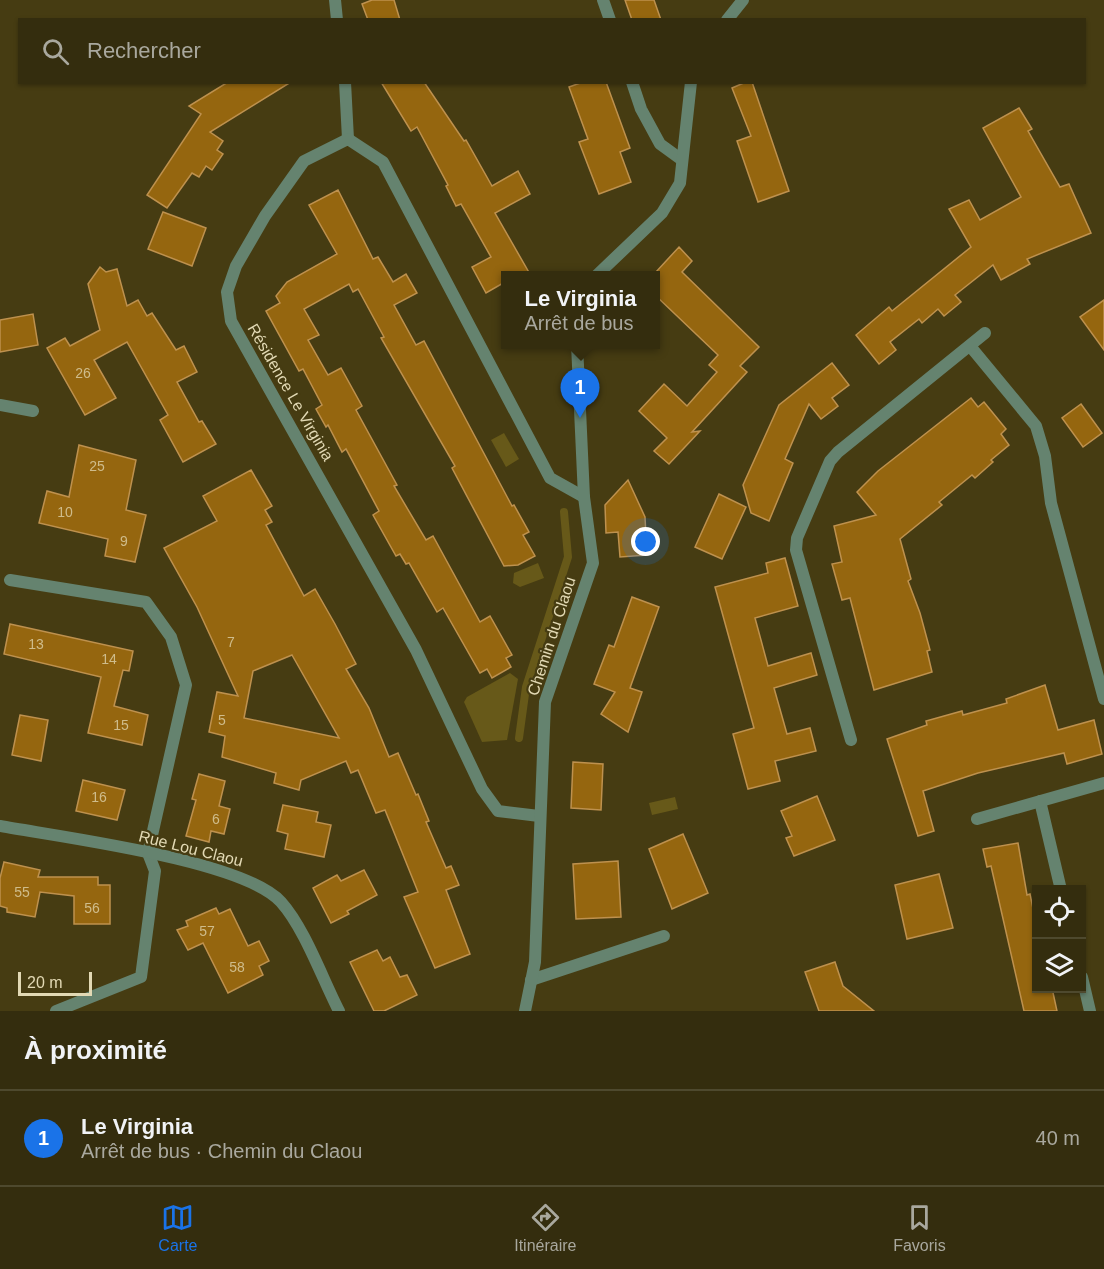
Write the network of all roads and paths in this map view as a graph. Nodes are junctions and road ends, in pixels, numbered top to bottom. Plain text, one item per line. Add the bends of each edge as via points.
1 (335, 0) edge
2 (603, 0) edge
3 (743, 0) edge
4 (337, 18) edge
5 (609, 18) edge
6 (729, 18) edge
7 (345, 84) edge
8 (633, 84) edge
9 (691, 84) edge
10 (348, 139) junction
11 (682, 160) junction
12 (601, 271) edge
13 (985, 333) dead end
14 (970, 346) junction
15 (577, 349) edge
16 (0, 405) edge
17 (33, 411) dead end
18 (584, 497) junction
19 (10, 580) dead end
20 (1104, 699) edge
21 (851, 740) dead end
22 (1104, 783) edge
23 (1040, 801) junction
24 (539, 816) junction
25 (977, 819) dead end
26 (0, 826) edge
27 (148, 853) junction
28 (1060, 885) edge
29 (664, 936) dead end
30 (531, 980) junction
31 (1086, 993) edge
32 (56, 1011) edge
33 (339, 1011) edge
34 (525, 1011) edge
35 (1090, 1011) edge

1 - 4 street
2 - 5 street
3 - 6 street
7 - 10 street
8 - 11 street via 660,144
9 - 11 street
10 - 18 street via 383,162 550,478
10 - 24 street, Résidence Le Virginia via 304,161 265,216 236,266 227,292 231,321 416,650 482,789 498,811
11 - 12 street via 680,183 662,213
13 - 14 street
14 - 20 street via 1036,426 1041,438 1051,503
14 - 21 street via 838,452 797,538 796,550
15 - 18 street, Chemin du Claou
16 - 17 street
18 - 24 street, Chemin du Claou via 593,562 545,702
19 - 27 street via 146,602 171,637 186,685
22 - 23 street
23 - 25 street
23 - 28 street
24 - 30 street, Chemin du Claou via 535,962
26 - 27 street, Rue Lou Claou
27 - 32 street via 155,872 141,977
27 - 33 street, Rue Lou Claou via 247,879 280,901 296,924
29 - 30 street
30 - 34 street, Chemin du Claou
31 - 35 street

